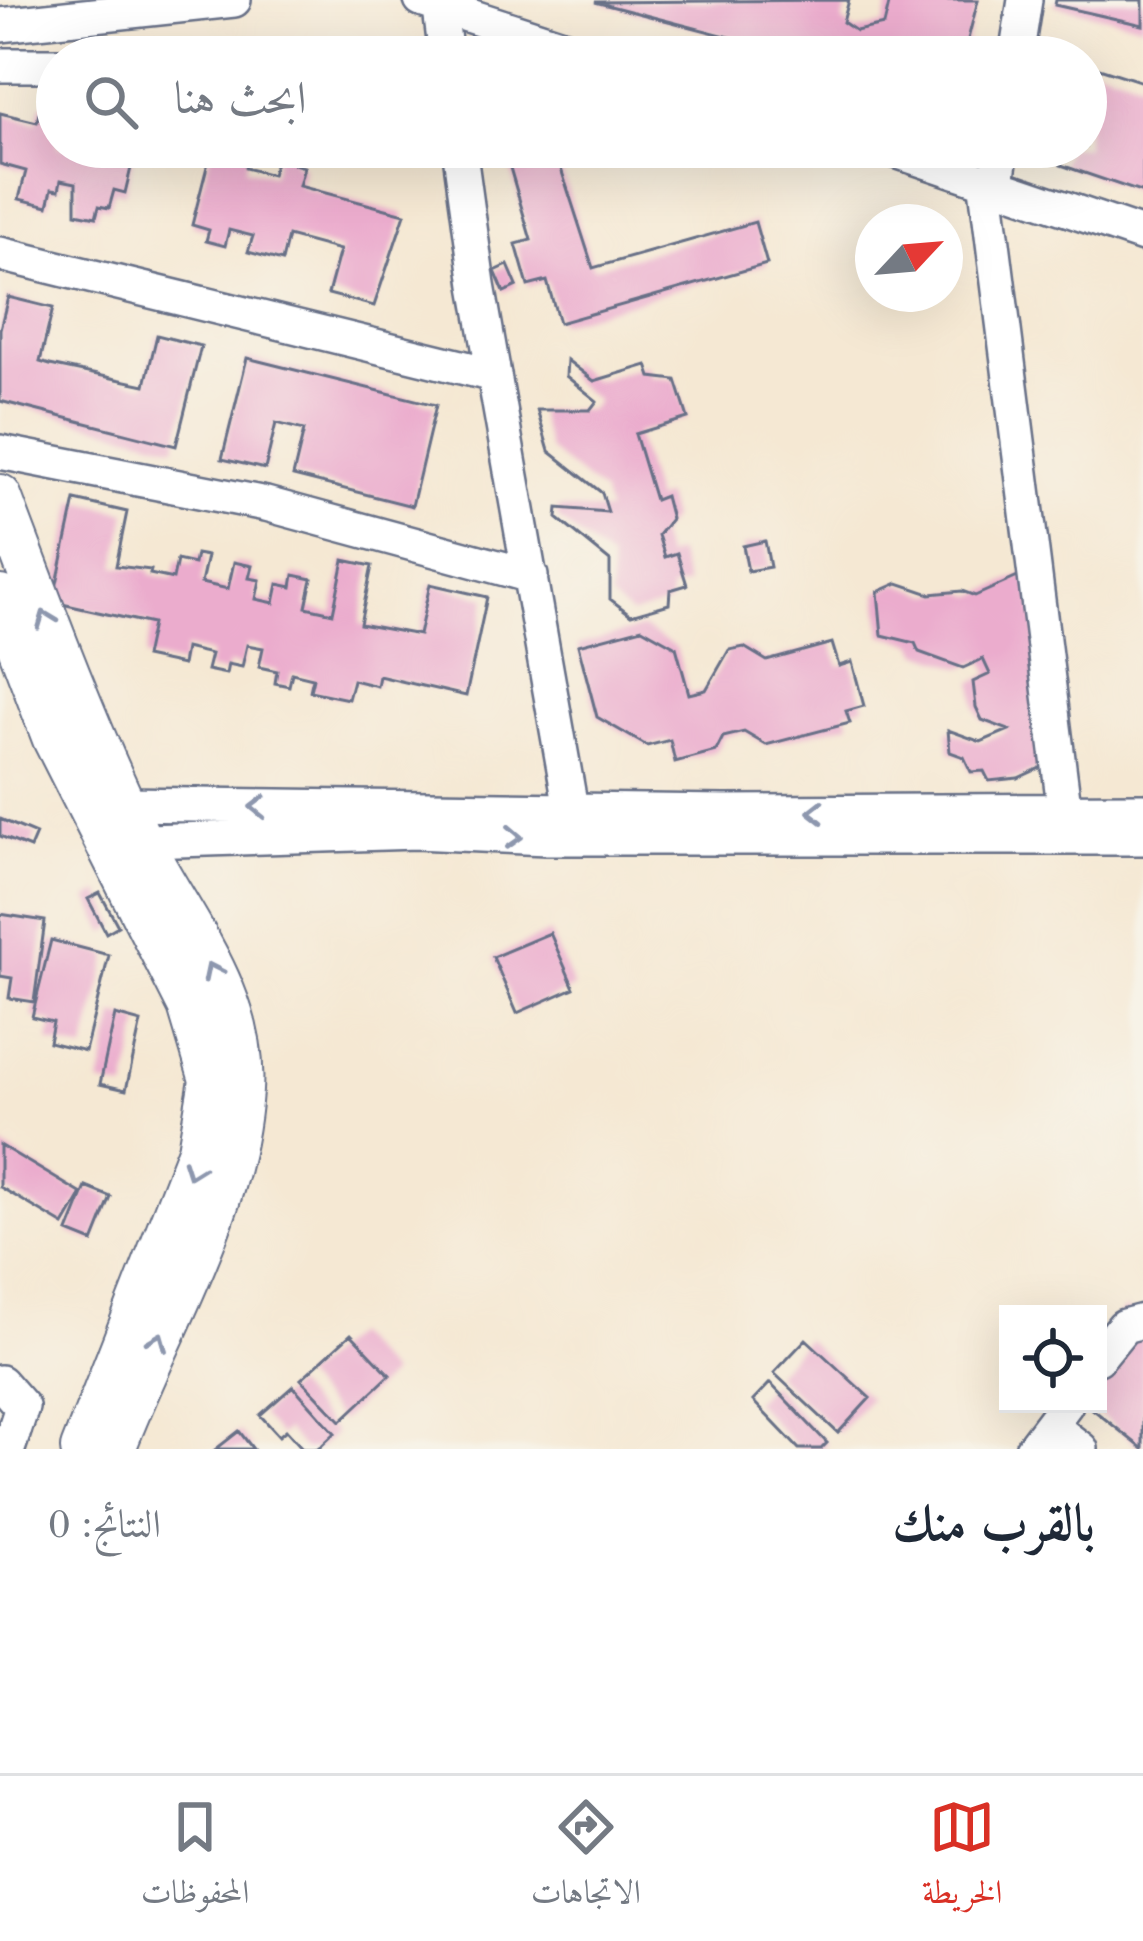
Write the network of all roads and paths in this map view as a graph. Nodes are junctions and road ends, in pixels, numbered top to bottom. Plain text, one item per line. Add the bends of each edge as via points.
1 (234, 0) edge
2 (1024, 0) edge
3 (430, 4) edge
4 (0, 25) edge
5 (440, 36) edge
6 (530, 36) edge
7 (1019, 36) edge
8 (0, 65) edge
9 (36, 65) edge
10 (458, 168) edge
11 (950, 168) edge
12 (995, 168) edge
13 (991, 181) junction
14 (1143, 235) edge
15 (0, 254) edge
16 (494, 375) junction
17 (0, 452) edge
18 (0, 496) edge
19 (531, 576) junction
20 (0, 597) edge
21 (1143, 809) edge
22 (114, 824) junction
23 (574, 824) junction
24 (1067, 824) junction
25 (1143, 838) edge
26 (1143, 1321) edge
27 (1107, 1347) edge
28 (0, 1382) edge
29 (1050, 1426) edge
30 (8, 1449) edge
31 (82, 1449) edge
32 (114, 1449) edge
33 (1081, 1449) edge

1 - 4 street
2 - 7 street
3 - 5 street
3 - 6 street
8 - 9 street
10 - 16 street
11 - 13 street
12 - 13 street
13 - 14 street
13 - 24 street
15 - 16 street
16 - 19 street
17 - 19 street via 266,504
22 -> 18 main road
19 - 23 street
20 - 22 main road
21 - 24 street
22 - 23 street via 416,832
22 -> 31 main road via 189,1006 211,1094 168,1238
32 -> 22 main road via 228,1166 241,1092 237,1028 216,977
23 - 24 street
24 - 25 street
26 - 27 street via 1124,1325
28 - 30 street via 22,1407
29 - 33 street

